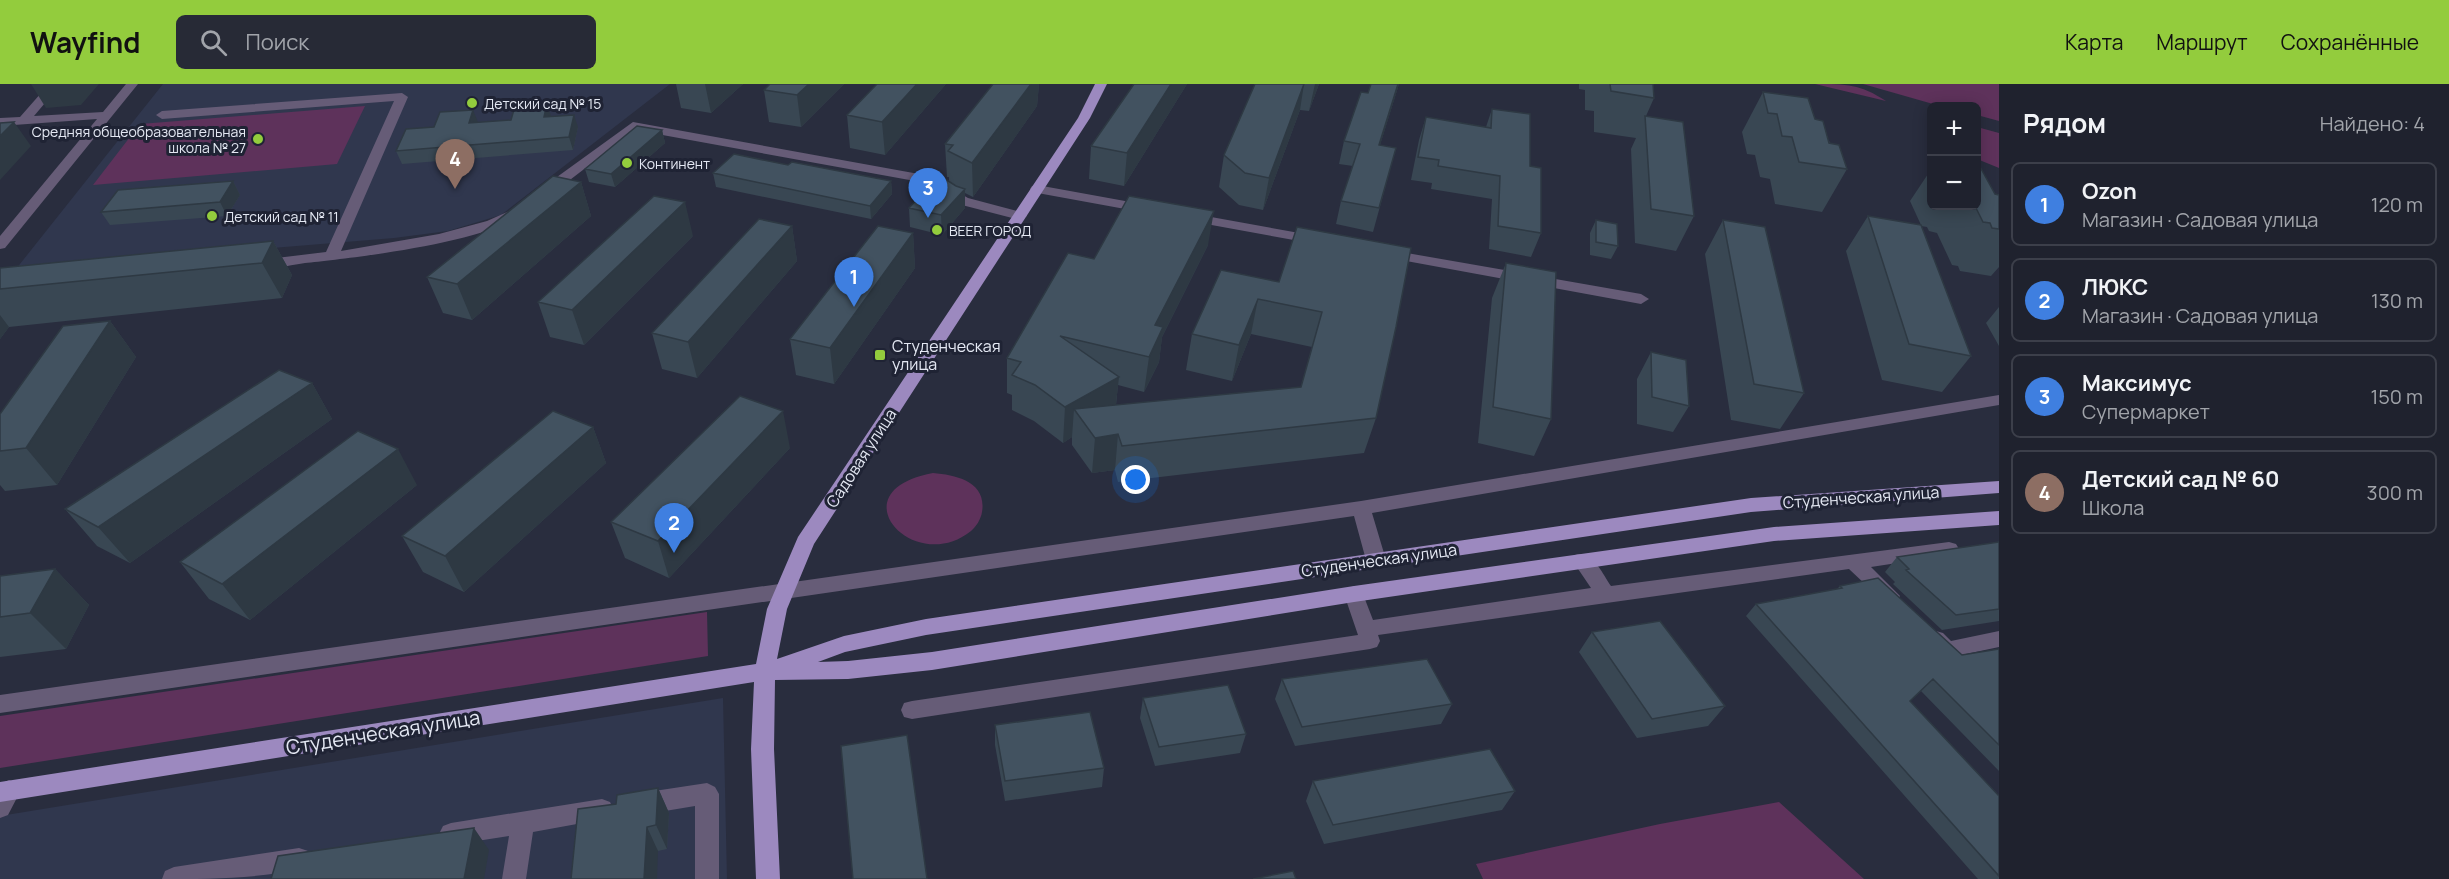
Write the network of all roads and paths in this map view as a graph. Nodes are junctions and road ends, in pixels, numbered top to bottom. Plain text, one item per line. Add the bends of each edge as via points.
1 (56, 84) edge
2 (132, 84) edge
3 (1101, 84) edge
4 (162, 115) dead end
5 (106, 116) junction
6 (23, 121) junction
7 (1, 123) edge
8 (1037, 189) junction
9 (22, 216) junction
10 (1020, 216) junction
11 (0, 218) edge
12 (1333, 243) edge
13 (0, 245) edge
14 (1367, 249) edge
15 (332, 256) junction
16 (249, 265) edge
17 (1641, 299) dead end
18 (1999, 400) edge
19 (1999, 487) edge
20 (1361, 508) junction
21 (1999, 518) edge
22 (1949, 549) edge
23 (1376, 560) junction
24 (1582, 560) junction
25 (1854, 562) junction
26 (783, 593) junction
27 (1354, 594) junction
28 (1606, 594) junction
29 (1905, 610) edge
30 (1922, 626) edge
31 (1366, 629) junction
32 (1999, 639) edge
33 (765, 671) junction
34 (0, 704) edge
35 (912, 710) dead end
36 (3, 796) edge
37 (523, 822) junction
38 (430, 837) edge
39 (325, 854) edge
40 (174, 879) edge
41 (514, 879) edge
42 (707, 879) edge
43 (768, 879) edge

1 - 6 street
2 - 5 street
3 - 8 main road, Садовая улица via 1084,118
4 - 15 street via 402,97
5 - 6 street
5 - 9 street
6 - 7 street
8 - 10 main road, Садовая улица
8 - 12 street
9 - 11 street
9 - 13 street
10 - 15 street via 963,201 930,180 633,126 504,220 391,249
10 - 26 main road, Садовая улица via 805,542
14 - 17 street
15 - 16 street
18 - 20 street
19 - 23 main road, Студенческая улица via 1751,505
20 - 23 street
20 - 26 street
21 - 24 main road, Студенческая улица via 1774,534
22 - 25 street
23 - 33 main road, Студенческая улица via 926,627 844,644
24 - 27 main road, Студенческая улица
24 - 28 street
25 - 28 street
25 - 29 street
26 - 33 main road, Садовая улица via 774,618
26 - 34 street
27 - 31 street
27 - 33 main road, Студенческая улица via 932,661 849,670
28 - 31 street
30 - 32 street via 1947,650
31 - 35 street via 1370,641
33 - 36 main road, Студенческая улица
33 - 43 main road, Садовая улица via 763,745
37 - 38 street
37 - 41 street
37 - 42 street via 707,794
39 - 40 street

